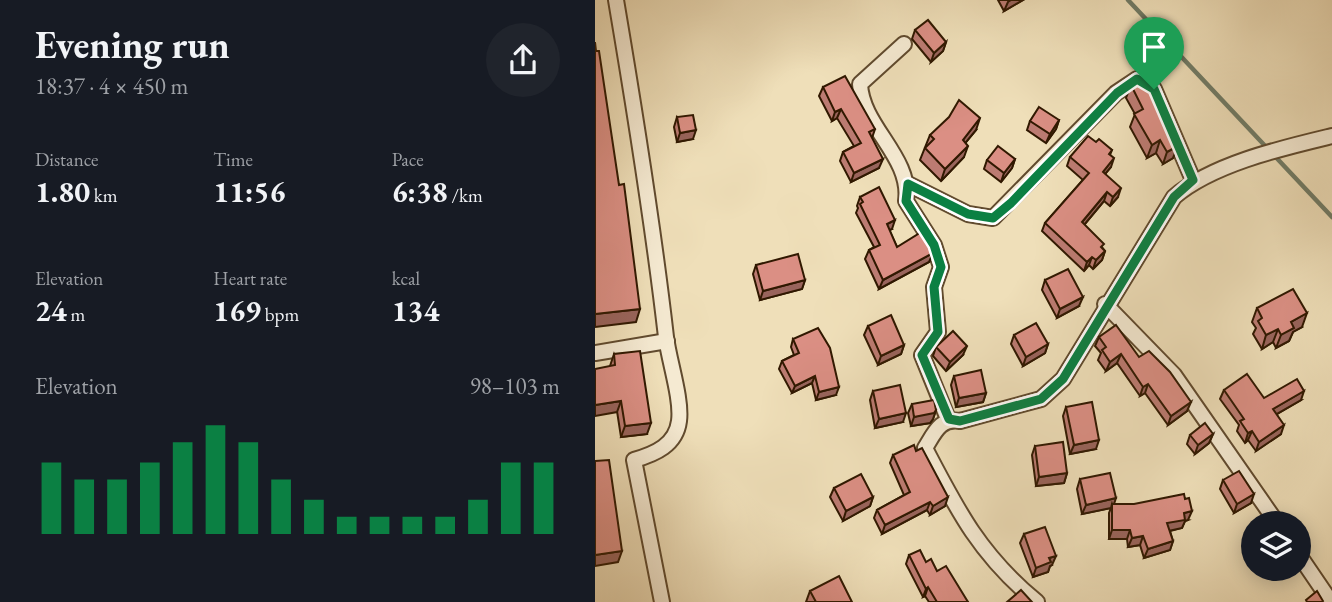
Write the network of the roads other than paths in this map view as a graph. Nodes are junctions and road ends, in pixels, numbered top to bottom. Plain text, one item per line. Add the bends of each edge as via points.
1 (616, 0) edge
2 (904, 44) dead end
3 (1332, 136) edge
4 (1193, 180) junction
5 (908, 184) junction
6 (1105, 304) junction
7 (667, 341) junction
8 (595, 353) edge
9 (949, 419) junction
10 (1269, 511) edge
11 (1311, 573) edge
12 (662, 602) edge
13 (1037, 602) edge
14 (1331, 602) edge

1 - 7 street
2 - 5 street via 860,84 861,101
3 - 4 street
4 - 5 street via 1154,89 1137,79 1117,93 993,218 968,214
4 - 6 street via 1174,197
5 - 9 street via 906,201 934,245 941,267 934,287 938,332 922,355
6 - 9 street via 1063,379 1041,399 960,421
6 - 10 street via 1174,375
7 - 8 street
7 - 12 street via 680,420 669,444 634,460
9 - 13 street via 925,448 964,524 1009,580
11 - 14 street

